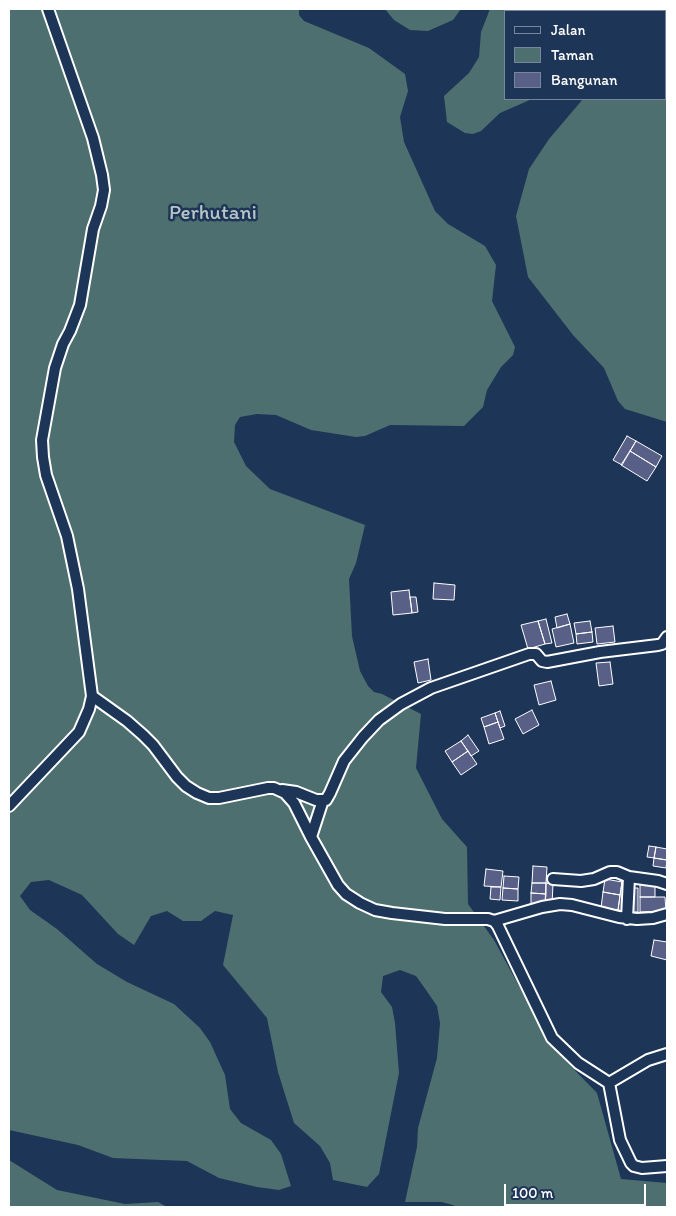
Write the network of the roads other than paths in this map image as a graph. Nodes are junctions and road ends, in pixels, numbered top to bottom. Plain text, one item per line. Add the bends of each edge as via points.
1 (48, 9) edge
2 (667, 637) edge
3 (92, 696) junction
4 (281, 790) junction
5 (323, 800) junction
6 (9, 806) edge
7 (311, 837) junction
8 (629, 877) junction
9 (553, 879) dead end
10 (667, 884) edge
11 (667, 914) edge
12 (627, 918) junction
13 (494, 921) junction
14 (667, 1054) edge
15 (609, 1083) junction
16 (667, 1166) edge

1 - 3 street via 93,138 104,190 93,229 80,305 55,368 42,440 46,475 67,536 78,589
2 - 5 street via 658,645 547,662 536,654 529,654 416,695 389,712 363,738 344,761 330,793
3 - 4 street via 138,730 177,777 197,793 219,798 261,788
3 - 6 street via 79,732
4 - 5 street
4 - 7 street via 294,803
5 - 7 street
7 - 13 street via 338,885 360,904 392,913
8 - 9 street via 610,872 581,881
8 - 10 street
8 - 12 street
11 - 12 street via 644,920
12 - 13 street via 560,904
13 - 15 street via 552,1038 578,1063
14 - 15 street via 648,1060
15 - 16 street via 616,1126 631,1162 642,1168

